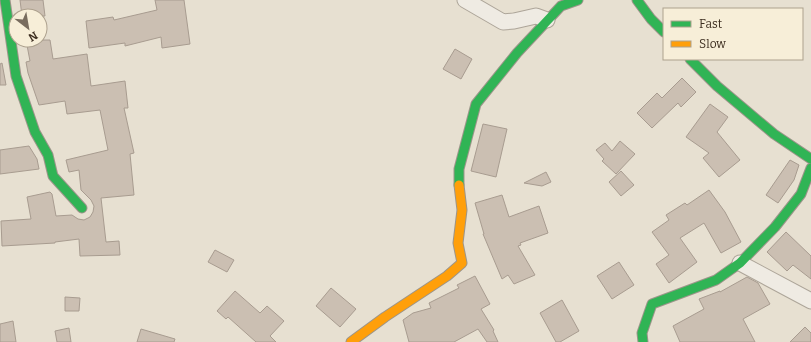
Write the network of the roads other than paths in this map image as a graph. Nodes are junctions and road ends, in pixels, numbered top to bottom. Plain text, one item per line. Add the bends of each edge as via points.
1 (5, 0) edge
2 (465, 0) edge
3 (578, 0) edge
4 (637, 0) edge
5 (547, 20) junction
6 (663, 31) edge
7 (691, 60) edge
8 (811, 159) edge
9 (811, 168) edge
10 (82, 208) dead end
11 (740, 263) junction
12 (811, 301) edge
13 (351, 342) edge
14 (643, 342) edge

1 - 10 street via 16,76 35,132 48,155 53,176
2 - 5 street via 503,22 536,16
3 - 5 street via 561,6
4 - 6 street
5 - 13 street via 476,104 459,169 462,210 458,243 462,263
7 - 8 street via 717,86 774,134
9 - 11 street via 801,194 775,227
11 - 12 street
11 - 14 street via 716,280 652,304 642,333

